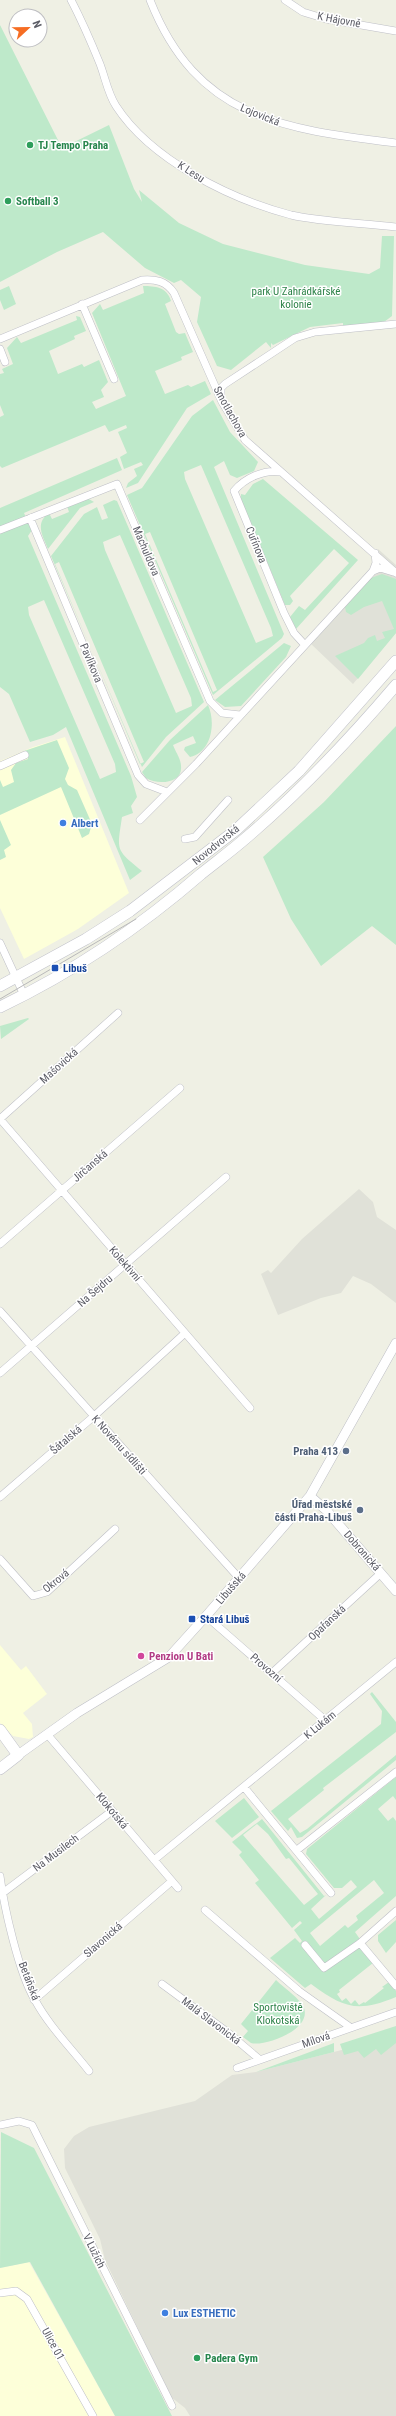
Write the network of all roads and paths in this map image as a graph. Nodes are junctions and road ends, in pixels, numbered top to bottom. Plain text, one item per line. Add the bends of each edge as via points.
1 (71, 0) edge
2 (150, 0) edge
3 (285, 0) edge
4 (396, 31) edge
5 (396, 143) edge
6 (396, 227) edge
7 (82, 304) junction
8 (396, 324) edge
9 (0, 339) edge
10 (0, 349) edge
11 (5, 362) dead end
12 (114, 379) dead end
13 (222, 402) junction
14 (266, 458) junction
15 (281, 472) junction
16 (260, 474) junction
17 (30, 518) junction
18 (0, 530) edge
19 (374, 554) junction
20 (373, 571) junction
21 (396, 573) edge
22 (304, 644) junction
23 (396, 661) edge
24 (395, 688) edge
25 (240, 715) junction
26 (25, 755) dead end
27 (0, 766) edge
28 (167, 792) junction
29 (228, 800) dead end
30 (140, 820) dead end
31 (185, 839) dead end
32 (0, 944) edge
33 (16, 978) junction
34 (0, 986) edge
35 (24, 995) junction
36 (0, 1008) edge
37 (118, 1013) dead end
38 (180, 1088) dead end
39 (0, 1119) edge
40 (226, 1177) dead end
41 (61, 1191) junction
42 (0, 1244) edge
43 (125, 1265) junction
44 (0, 1311) edge
45 (184, 1334) junction
46 (396, 1343) edge
47 (31, 1346) junction
48 (0, 1373) edge
49 (250, 1408) dead end
50 (93, 1417) junction
51 (310, 1496) junction
52 (0, 1497) edge
53 (115, 1529) dead end
54 (0, 1559) edge
55 (381, 1574) junction
56 (239, 1578) junction
57 (396, 1591) edge
58 (206, 1616) junction
59 (396, 1662) edge
60 (272, 1673) junction
61 (325, 1720) junction
62 (0, 1730) edge
63 (47, 1734) junction
64 (18, 1755) junction
65 (0, 1769) edge
66 (396, 1772) edge
67 (244, 1787) junction
68 (112, 1811) junction
69 (297, 1850) junction
70 (154, 1860) junction
71 (0, 1876) edge
72 (172, 1881) junction
73 (178, 1888) dead end
74 (331, 1893) dead end
75 (1, 1894) edge
76 (205, 1910) dead end
77 (396, 1911) edge
78 (360, 1943) junction
79 (305, 1945) dead end
80 (162, 1984) dead end
81 (396, 1986) edge
82 (34, 2000) junction
83 (396, 2012) edge
84 (350, 2027) junction
85 (259, 2059) junction
86 (237, 2068) dead end
87 (89, 2071) dead end
88 (0, 2125) edge
89 (0, 2293) edge
90 (172, 2406) dead end
91 (93, 2416) edge

1 - 6 street, K Lesu via 92,43 115,105 136,130 178,164 210,185 239,198 292,215
2 - 5 street, Lojovická via 171,43 189,67 222,96 243,110 276,123 313,132
3 - 4 street, K Hájovně via 303,12 326,19
7 - 9 street, Smotlachova
7 - 12 street
7 - 13 street, Smotlachova via 142,280 156,280 168,285 174,293
8 - 13 street via 315,332 295,338 225,384 220,394
10 - 11 street
13 - 14 street, Smotlachova via 245,440
14 - 15 street, Smotlachova
14 - 16 street via 266,465
15 - 16 street, Cuřínova
15 - 19 street, Smotlachova
16 - 22 street, Cuřínova via 234,491 284,613 294,633
17 - 18 street, Machuldova
17 - 25 street, Machuldova via 117,484 210,702 222,713
17 - 28 street, Pavlíkova via 138,775 146,784
19 - 20 street via 376,563
19 - 21 street, Smotlachova
20 - 21 street via 380,568
20 - 22 street
22 - 25 street
23 - 33 main road, Novodvorská via 299,771 236,830 130,911
24 - 35 main road, Novodvorská via 309,779 185,890 135,928 53,980
25 - 28 street
26 - 27 street
28 - 30 street
29 - 31 street via 195,837
32 - 33 street
33 - 34 main road, Novodvorská
33 - 35 street
35 - 36 main road, Novodvorská
37 - 39 street, Mašovická
38 - 41 street, Jirčanská
39 - 41 street, Kolektivní
40 - 43 street, Na Šejdru
41 - 42 street, Jirčanská
41 - 43 street, Kolektivní
43 - 45 street, Kolektivní
43 - 47 street, Na Šejdru
44 - 47 street, K Novému sídlišti
45 - 49 street, Kolektivní
45 - 50 street, Šátalská
46 - 51 street, Libušská
47 - 48 street, Na Šejdru
47 - 50 street, K Novému sídlišti
50 - 52 street, Šátalská
50 - 56 street, K Novému sídlišti
51 - 55 street, Dobronická via 327,1511
51 - 56 street, Libušská
53 - 54 street, Okrová via 47,1592 33,1596
55 - 57 street, Dobronická
55 - 60 street, Opařanská
56 - 58 street, Libušská
58 - 60 street, Provozní
58 - 63 street, Libušská via 169,1657
59 - 61 street, K Lukám
60 - 61 street, Provozní
61 - 67 street, K Lukám
62 - 64 main road
63 - 64 street, Libušská
63 - 68 street, Klokotská
64 - 65 main road, Libušská
66 - 69 street
67 - 69 street
67 - 70 street, K Lukám
68 - 70 street, Klokotská
68 - 75 street, Na Musilech
69 - 74 street
70 - 72 street, Klokotská
71 - 75 street, Betáňská
72 - 73 street, Klokotská
72 - 82 street, Slavonická
75 - 82 street, Betáňská
76 - 84 street via 299,1991
77 - 78 street
78 - 79 street via 324,1968
78 - 81 street
80 - 85 street, Malá Slavonická
82 - 87 street, Betáňská
83 - 84 street, Mílová
84 - 85 street, Mílová
85 - 86 street, Mílová
88 - 90 street, V Lužích via 19,2121 32,2125
89 - 91 street, Ulice 01 via 16,2291 27,2299

